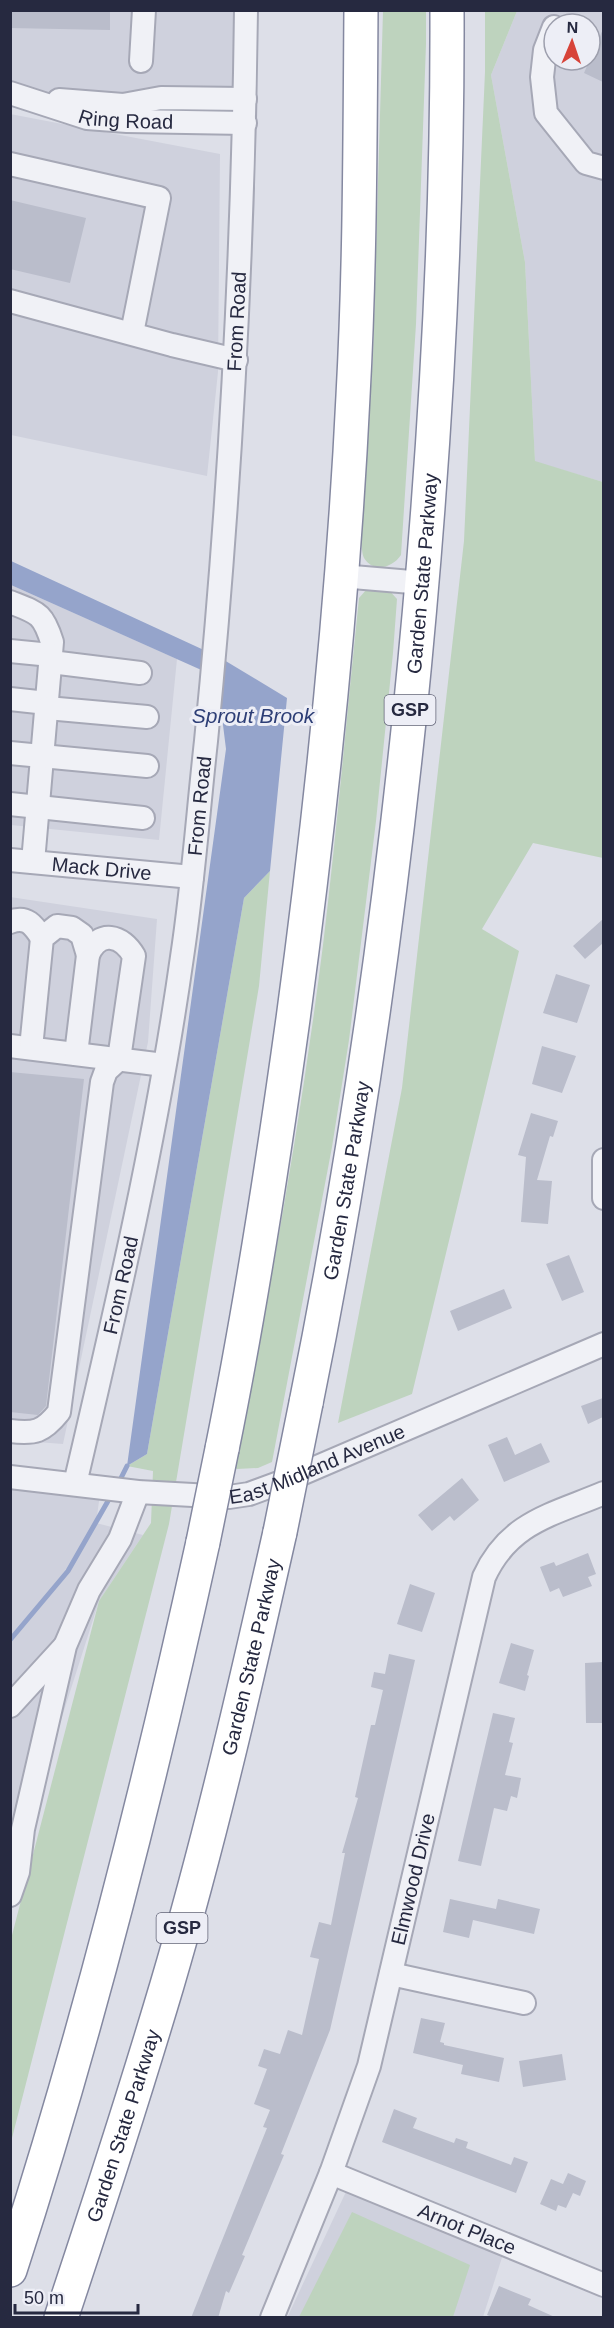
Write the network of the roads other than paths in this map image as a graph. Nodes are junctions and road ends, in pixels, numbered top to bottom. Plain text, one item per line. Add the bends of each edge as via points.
1 (144, 10) edge
2 (246, 10) edge
3 (361, 10) edge
4 (447, 10) edge
5 (141, 61) dead end
6 (543, 72) edge
7 (18, 95) edge
8 (245, 99) junction
9 (244, 123) junction
10 (10, 164) edge
11 (603, 168) edge
12 (10, 301) edge
13 (132, 333) junction
14 (236, 360) junction
15 (341, 576) junction
16 (423, 583) junction
17 (10, 602) edge
18 (10, 651) edge
19 (51, 659) junction
20 (140, 673) dead end
21 (10, 699) edge
22 (47, 705) junction
23 (147, 717) dead end
24 (10, 753) edge
25 (42, 756) junction
26 (147, 766) dead end
27 (10, 804) edge
28 (38, 806) junction
29 (143, 818) dead end
30 (10, 860) edge
31 (33, 862) junction
32 (192, 877) junction
33 (10, 922) edge
34 (42, 938) junction
35 (88, 955) junction
36 (21, 1047) edge
37 (76, 1054) junction
38 (118, 1059) junction
39 (165, 1065) junction
40 (603, 1160) edge
41 (603, 1198) edge
42 (603, 1344) edge
43 (10, 1431) edge
44 (10, 1477) edge
45 (75, 1484) junction
46 (141, 1492) junction
47 (603, 1493) edge
48 (65, 1646) junction
49 (10, 1706) edge
50 (16, 1826) edge
51 (14, 1871) edge
52 (10, 1895) edge
53 (391, 1974) junction
54 (524, 2002) dead end
55 (331, 2173) junction
56 (10, 2270) edge
57 (603, 2285) edge
58 (61, 2318) edge
59 (272, 2318) edge

1 - 5 street
2 - 8 street, From Road
3 - 15 highway via 357,307
4 - 16 highway, Garden State Parkway / GSP via 443,247
6 - 11 street via 546,113 586,163
7 - 8 street via 123,105 161,98
7 - 9 street, Ring Road via 96,119
8 - 9 street, From Road
9 - 14 street, From Road
10 - 13 street via 159,198
12 - 13 street
13 - 14 street
14 - 32 street, From Road via 216,633
15 - 16 street
15 - 56 highway, bridge via 315,846 279,1122 222,1449 122,1890 64,2098
16 - 58 highway, Garden State Parkway / GSP, bridge via 396,840 344,1208 280,1532 228,1753 167,1982
17 - 19 street via 33,611 46,622 52,642
18 - 19 street
19 - 20 street
19 - 22 street
21 - 22 street
22 - 23 street
22 - 25 street
24 - 25 street
25 - 26 street
25 - 28 street
27 - 28 street
28 - 29 street
28 - 31 street
30 - 31 street, Mack Drive
31 - 32 street, Mack Drive
32 - 39 street, From Road
33 - 34 street via 29,921
34 - 35 street via 57,926 72,928 82,935
34 - 36 street
35 - 37 street
35 - 38 street via 92,944 116,938 128,944 134,956
36 - 37 street
37 - 38 street
38 - 39 street
38 - 43 street via 102,1082 59,1412 34,1433
39 - 45 street, From Road via 122,1283
40 - 41 street
42 - 46 street, East Midland Avenue via 249,1494 229,1497
44 - 45 street, East Midland Avenue
45 - 46 street, East Midland Avenue
46 - 48 street via 120,1539 89,1590
47 - 53 street, Elmwood Drive via 516,1532 492,1559 484,1577
48 - 49 street
48 - 50 street
50 - 51 street
51 - 52 street
53 - 54 street
53 - 55 street, Elmwood Drive via 369,2066
55 - 57 street, Arnot Place
55 - 59 street, Elmwood Drive

